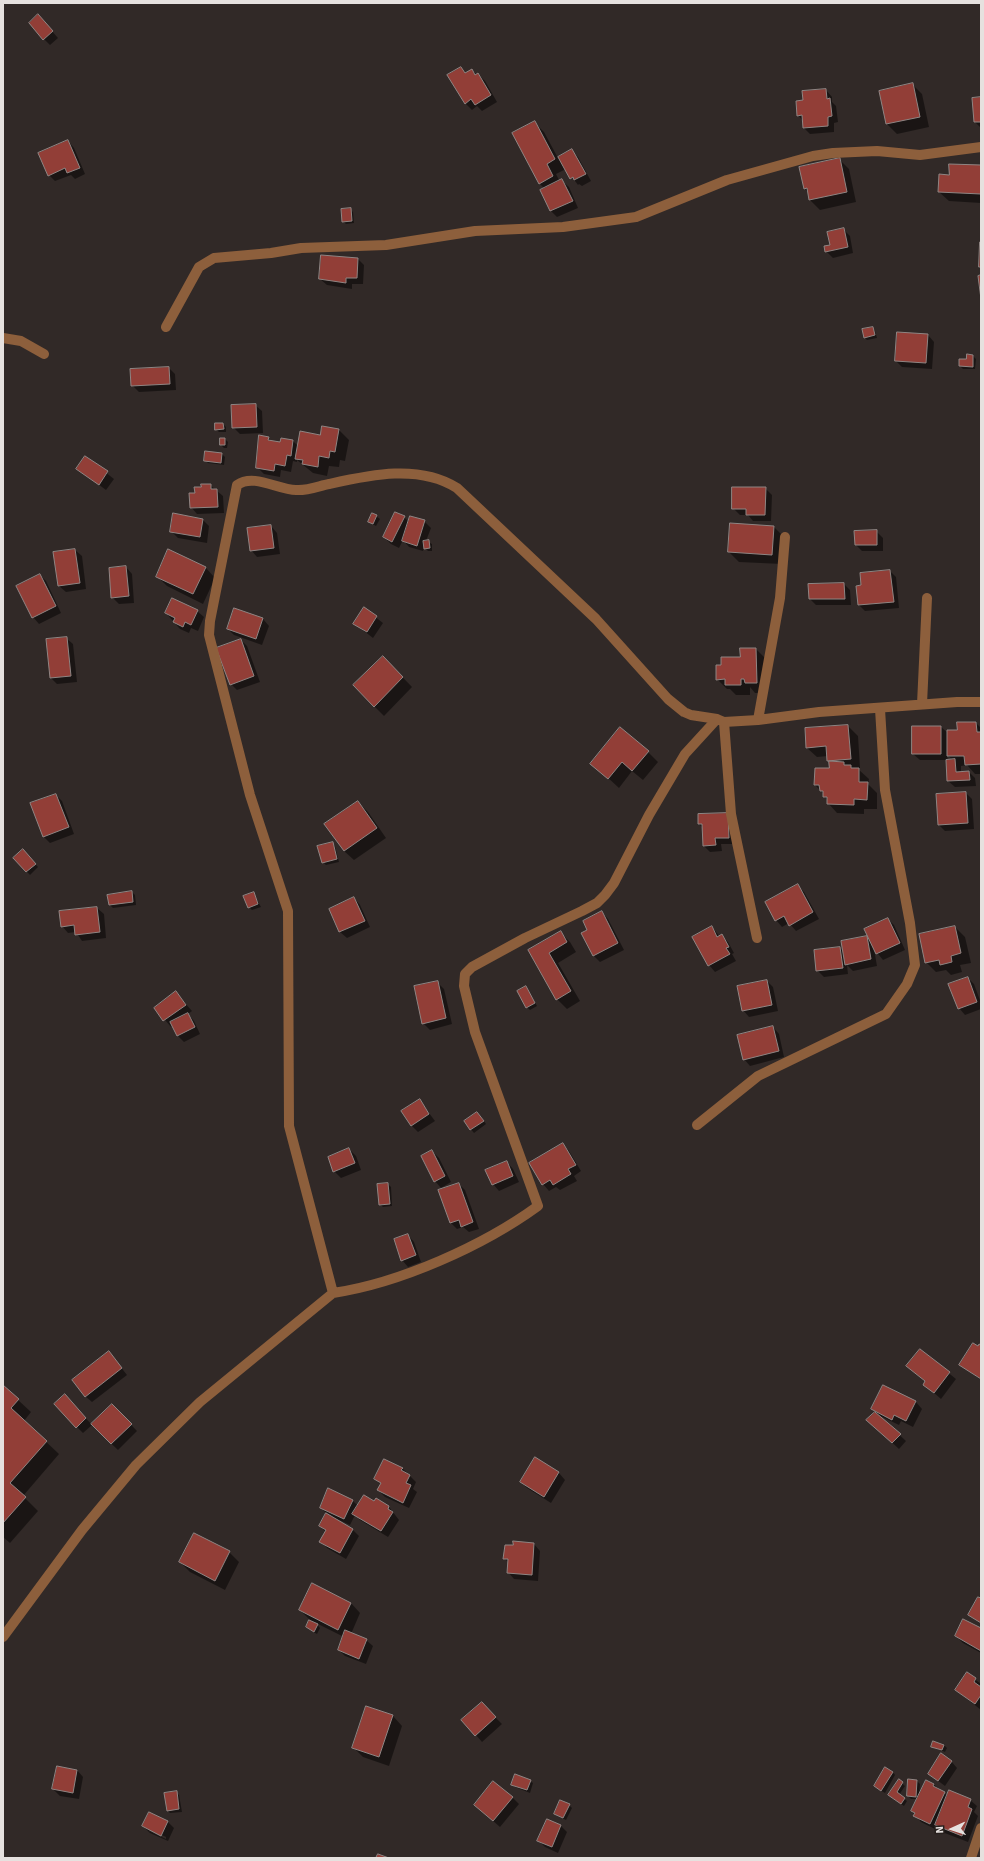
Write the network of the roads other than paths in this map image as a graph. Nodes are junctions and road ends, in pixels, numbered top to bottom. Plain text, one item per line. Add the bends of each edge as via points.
1 (981, 147) edge
2 (166, 327) dead end
3 (3, 338) edge
4 (44, 354) dead end
5 (784, 537) dead end
6 (927, 598) dead end
7 (981, 702) edge
8 (922, 704) junction
9 (880, 709) junction
10 (758, 720) junction
11 (721, 721) junction
12 (757, 938) dead end
13 (697, 1124) dead end
14 (333, 1293) junction
15 (3, 1637) edge
16 (981, 1828) edge
17 (971, 1858) edge

1 - 2 street via 920,155 877,151 813,156 727,180 636,217 563,227 475,231 386,245 301,248 214,258 199,267
3 - 4 street via 21,341
5 - 10 street via 780,598
6 - 8 street
7 - 8 street
8 - 9 street
9 - 10 street via 819,712
9 - 13 street via 885,790 910,923 915,965 908,984 886,1014 758,1076
10 - 11 street
11 - 12 street via 731,814
11 - 14 street via 685,754 649,815 614,883 597,903 472,967 465,974 464,986 475,1032 538,1206 510,1226 428,1265 358,1289
11 - 14 street via 691,715 668,699 596,619 457,488 448,483 421,476 377,474 297,491 248,480 237,485 209,635 250,795 288,911 289,1126
14 - 15 street via 200,1402 136,1465 82,1530
16 - 17 street

